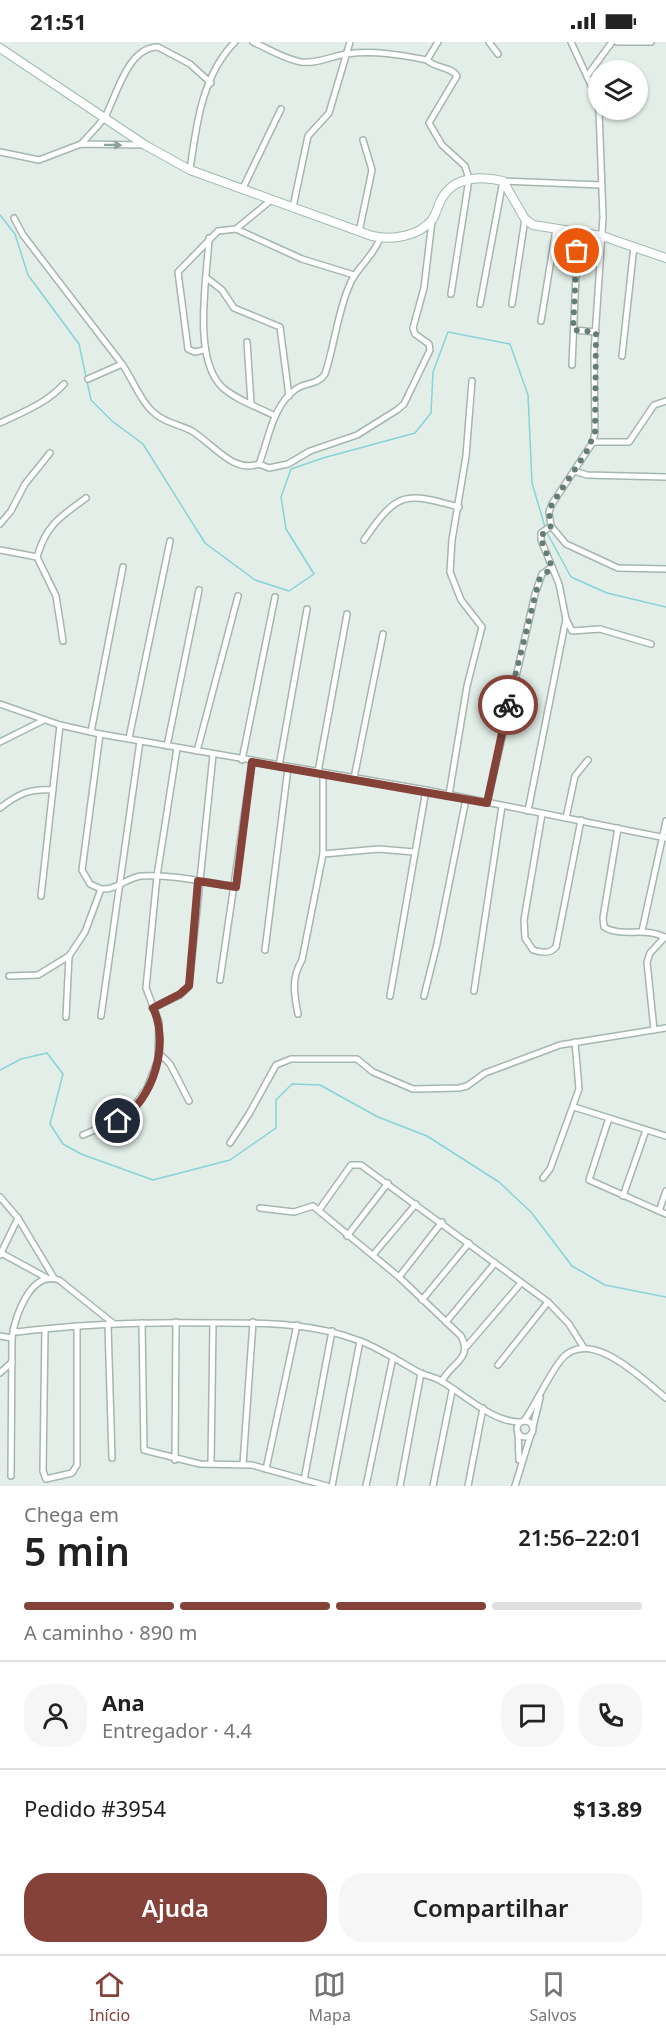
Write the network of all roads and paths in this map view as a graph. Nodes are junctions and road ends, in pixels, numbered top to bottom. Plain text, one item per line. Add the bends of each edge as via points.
1 (235, 42) edge
2 (253, 42) edge
3 (350, 42) edge
4 (438, 42) edge
5 (489, 42) edge
6 (571, 42) edge
7 (612, 42) edge
8 (617, 42) edge
9 (651, 42) edge
10 (0, 48) edge
11 (346, 54) junction
12 (498, 54) dead end
13 (427, 60) junction
14 (587, 76) joint
15 (210, 83) junction
16 (281, 109) dead end
17 (105, 117) junction
18 (599, 120) edge
19 (363, 140) dead end
20 (81, 144) junction
21 (145, 145) junction
22 (0, 152) edge
23 (190, 170) junction
24 (469, 179) junction
25 (503, 181) junction
26 (602, 185) junction
27 (242, 190) junction
28 (270, 201) junction
29 (293, 207) junction
30 (14, 218) dead end
31 (433, 219) junction
32 (525, 219) junction
33 (556, 229) junction
34 (236, 230) junction
35 (578, 231) junction
36 (359, 232) junction
37 (602, 236) junction
38 (210, 238) junction
39 (380, 238) junction
40 (634, 246) junction
41 (666, 258) edge
42 (354, 275) junction
43 (208, 279) junction
44 (451, 294) dead end
45 (480, 304) dead end
46 (512, 304) dead end
47 (542, 321) dead end
48 (573, 330) junction
49 (596, 332) junction
50 (247, 342) dead end
51 (204, 350) junction
52 (622, 356) dead end
53 (122, 364) junction
54 (572, 365) dead end
55 (88, 379) dead end
56 (472, 381) dead end
57 (64, 384) dead end
58 (289, 396) junction
59 (666, 401) edge
60 (252, 403) junction
61 (275, 416) junction
62 (0, 423) edge
63 (592, 442) junction
64 (50, 453) dead end
65 (259, 464) junction
66 (574, 471) junction
67 (666, 477) edge
68 (86, 498) dead end
69 (459, 507) junction
70 (0, 524) edge
71 (551, 526) junction
72 (364, 540) dead end
73 (170, 541) dead end
74 (0, 550) edge
75 (37, 557) junction
76 (123, 567) dead end
77 (552, 567) junction
78 (666, 569) edge
79 (199, 590) dead end
80 (238, 596) dead end
81 (275, 597) dead end
82 (307, 609) dead end
83 (347, 614) dead end
84 (566, 619) junction
85 (383, 634) dead end
86 (63, 641) dead end
87 (651, 644) dead end
88 (0, 704) edge
89 (44, 720) junction
90 (60, 725) junction
91 (91, 732) junction
92 (100, 734) junction
93 (129, 738) junction
94 (140, 741) junction
95 (0, 742) edge
96 (167, 746) junction
97 (177, 748) junction
98 (197, 751) junction
99 (213, 755) junction
100 (242, 760) junction
101 (588, 760) dead end
102 (252, 762) junction
103 (279, 766) junction
104 (288, 768) junction
105 (320, 772) junction
106 (354, 778) junction
107 (53, 790) junction
108 (426, 790) junction
109 (449, 795) junction
110 (466, 799) junction
111 (487, 803) junction
112 (502, 806) junction
113 (0, 808) edge
114 (528, 811) junction
115 (542, 814) junction
116 (566, 818) junction
117 (580, 820) junction
118 (666, 821) edge
119 (618, 828) junction
120 (664, 837) edge
121 (414, 852) junction
122 (323, 854) junction
123 (157, 876) junction
124 (198, 881) junction
125 (118, 887) junction
126 (236, 887) junction
127 (101, 889) junction
128 (41, 896) dead end
129 (642, 932) junction
130 (666, 937) edge
131 (265, 950) dead end
132 (69, 956) junction
133 (9, 976) dead end
134 (220, 981) dead end
135 (474, 991) dead end
136 (390, 996) dead end
137 (424, 996) dead end
138 (153, 1008) junction
139 (298, 1014) dead end
140 (101, 1016) dead end
141 (66, 1017) dead end
142 (666, 1028) edge
143 (654, 1030) junction
144 (575, 1042) junction
145 (159, 1053) junction
146 (189, 1101) dead end
147 (574, 1107) junction
148 (609, 1118) junction
149 (646, 1130) junction
150 (83, 1135) dead end
151 (666, 1136) edge
152 (230, 1143) dead end
153 (543, 1178) dead end
154 (388, 1183) junction
155 (666, 1191) edge
156 (623, 1196) junction
157 (0, 1197) edge
158 (416, 1204) junction
159 (260, 1208) dead end
160 (319, 1210) junction
161 (659, 1211) junction
162 (666, 1214) edge
163 (18, 1218) junction
164 (442, 1222) junction
165 (347, 1236) junction
166 (469, 1243) junction
167 (0, 1254) edge
168 (374, 1255) junction
169 (495, 1263) junction
170 (399, 1277) junction
171 (50, 1278) junction
172 (521, 1283) junction
173 (422, 1300) junction
174 (548, 1302) junction
175 (176, 1322) junction
176 (253, 1322) junction
177 (446, 1322) junction
178 (142, 1323) junction
179 (213, 1323) junction
180 (111, 1324) junction
181 (297, 1325) junction
182 (77, 1326) junction
183 (45, 1329) junction
184 (13, 1330) junction
185 (332, 1332) junction
186 (0, 1336) edge
187 (12, 1338) junction
188 (360, 1341) junction
189 (467, 1346) junction
190 (584, 1348) junction
191 (393, 1357) junction
192 (12, 1362) junction
193 (498, 1365) dead end
194 (0, 1373) edge
195 (421, 1373) junction
196 (442, 1382) junction
197 (542, 1390) junction
198 (452, 1391) junction
199 (666, 1398) edge
200 (483, 1408) junction
201 (503, 1418) junction
202 (522, 1422) junction
203 (518, 1431) junction
204 (532, 1431) junction
205 (112, 1458) dead end
206 (175, 1460) junction
207 (211, 1464) junction
208 (243, 1464) junction
209 (519, 1468) junction
210 (266, 1469) junction
211 (11, 1476) dead end
212 (304, 1480) junction
213 (327, 1486) edge
214 (332, 1486) edge
215 (366, 1486) edge
216 (400, 1486) edge
217 (433, 1486) edge
218 (468, 1486) edge
219 (515, 1486) edge

1 - 15 street via 224,54
2 - 11 street via 301,62 314,63
3 - 11 street
4 - 13 street
5 - 12 street
6 - 14 street
7 - 14 street
8 - 9 street
10 - 17 street
11 - 13 street via 370,52
11 - 29 street via 329,113 308,136
13 - 24 street via 458,76 429,123 442,145 465,166
15 - 17 street via 190,64 158,47 152,48 130,62
15 - 23 street via 197,116
16 - 27 street
17 - 20 street
17 - 21 street
18 - 26 street
19 - 36 street via 372,170
20 -> 21 street
20 - 22 street via 39,160
21 - 23 street
23 - 27 street
24 - 25 street via 488,177
24 - 31 street via 449,190
24 - 44 street
25 - 26 street
25 - 32 street
25 - 45 street
26 - 37 street
27 - 28 street
28 - 29 street
28 - 34 street
29 - 36 street
30 - 53 street
31 - 39 street via 412,233
31 - 65 street via 424,288 413,328 430,350 404,404 347,440 310,451 288,464 270,468
32 - 33 street
32 - 46 street
33 - 35 street
33 - 47 street
34 - 38 street via 218,231
34 - 42 street via 302,260
35 - 37 street
35 - 48 street
36 - 39 street
37 - 40 street
37 - 49 street
38 - 43 street
38 - 51 street via 177,277 188,349
39 - 42 street
40 - 41 street
40 - 52 street
42 - 58 street via 343,301 325,374 321,380 297,388
43 - 51 street
43 - 58 street via 222,290 234,308 280,327
48 - 49 street
48 - 54 street
49 - 63 street
50 - 60 street
51 - 60 street via 220,384
53 - 55 street
53 - 65 street via 151,410 190,431 225,458 249,467
56 - 69 street
57 - 62 street via 38,405
58 - 61 street
59 - 63 street via 654,405 626,443
60 - 61 street
61 - 65 street
63 - 66 street
64 - 70 street
66 - 67 street via 587,475
66 - 71 street via 552,504
68 - 75 street via 54,521
69 - 72 street via 419,496 406,498 385,511
69 - 109 street via 450,572 461,600 482,627 467,687
71 - 77 street via 540,537
71 - 78 street via 566,544 608,565
73 - 93 street
74 - 75 street
75 - 86 street via 56,596
76 - 91 street
77 - 84 street via 560,584
77 - 111 street via 539,580
79 - 96 street
80 - 98 street
81 - 100 street
82 - 103 street
83 - 105 street
84 - 87 street via 572,631 600,629
84 - 114 street
85 - 106 street
88 - 89 street
89 - 90 street
89 - 95 street
90 - 91 street
90 - 107 street
91 - 92 street
92 - 93 street
92 - 127 street via 82,870 90,884
93 - 94 street
94 - 96 street
94 - 125 street
96 - 97 street
97 - 98 street
97 - 123 street
98 - 99 street
99 - 100 street
99 - 124 street
100 - 102 street
101 - 116 street via 575,776
102 - 103 street
102 - 126 street
103 - 104 street
104 - 105 street
104 - 131 street
105 - 106 street
105 - 122 street
106 - 108 street
107 - 113 street via 29,790
107 - 128 street
108 - 109 street
108 - 121 street
109 - 110 street
110 - 111 street
110 - 137 street
111 - 112 street
112 - 114 street
112 - 135 street
114 - 115 street
115 - 116 street
115 - 117 street via 524,920 525,938 538,952 549,952 556,946
116 - 117 street
117 - 119 street
118 - 120 street
119 - 120 street
119 - 129 street via 603,923 612,930
120 - 129 street
121 - 122 street via 379,849
121 - 136 street
122 - 139 street via 303,960 295,972
123 - 124 street
123 - 125 street via 131,878
123 - 138 street via 146,988
124 - 126 street
124 - 138 street via 189,986
125 - 127 street
125 - 140 street
126 - 134 street
127 - 132 street via 85,932
129 - 130 street
130 - 143 street via 650,953 647,962
132 - 133 street via 38,975
132 - 141 street
138 - 145 street via 159,1022
142 - 143 street
143 - 144 street
144 - 147 street via 579,1089
144 - 152 street via 504,1065 467,1086 449,1089 413,1089 373,1072 357,1059 291,1059 276,1065
145 - 146 street via 170,1064
145 - 150 street via 147,1088 126,1116
147 - 148 street
147 - 153 street
148 - 149 street
148 - 156 street via 589,1180
149 - 151 street
149 - 156 street
154 - 158 street
154 - 160 street via 361,1165 351,1165
154 - 165 street
155 - 161 street
156 - 161 street
157 - 163 street
158 - 164 street
158 - 168 street
159 - 160 street via 294,1212 310,1205
160 - 165 street via 321,1216
161 - 162 street
163 - 167 street
163 - 171 street
164 - 166 street
164 - 170 street
165 - 168 street
166 - 169 street
166 - 173 street
167 - 171 street
168 - 170 street
169 - 172 street
169 - 177 street
170 - 173 street
171 - 180 street via 68,1286
171 - 184 street via 40,1280 27,1296
172 - 174 street
172 - 189 street
173 - 177 street
174 - 190 street
174 - 193 street
175 - 178 street
175 - 179 street
175 - 206 street
176 - 179 street
176 - 181 street
176 - 208 street
177 - 189 street
178 - 180 street
178 - 206 street via 143,1446 147,1452
179 - 207 street
180 - 182 street
180 - 205 street
181 - 185 street
181 - 210 street
182 - 183 street
182 - 183 street via 77,1465 72,1473 50,1479 46,1479 43,1471
183 - 184 street
184 - 187 street
185 - 188 street
185 - 212 street
186 - 187 street
187 - 192 street
188 - 191 street
188 - 214 street
189 - 196 street
190 - 197 street via 566,1355
190 - 199 street via 606,1354
191 - 195 street
191 - 215 street
192 - 194 street
192 - 211 street
195 - 196 street
195 - 216 street
196 - 198 street
197 - 202 street
197 - 204 street
198 - 200 street
198 - 217 street
200 - 201 street
200 - 218 street
201 - 202 street
201 - 203 street
202 - 203 street
202 - 204 street via 531,1423
203 - 204 street via 524,1436
203 - 209 street
204 - 209 street
206 - 207 street
207 - 208 street
208 - 210 street
209 - 219 street
210 - 212 street
212 - 213 street

